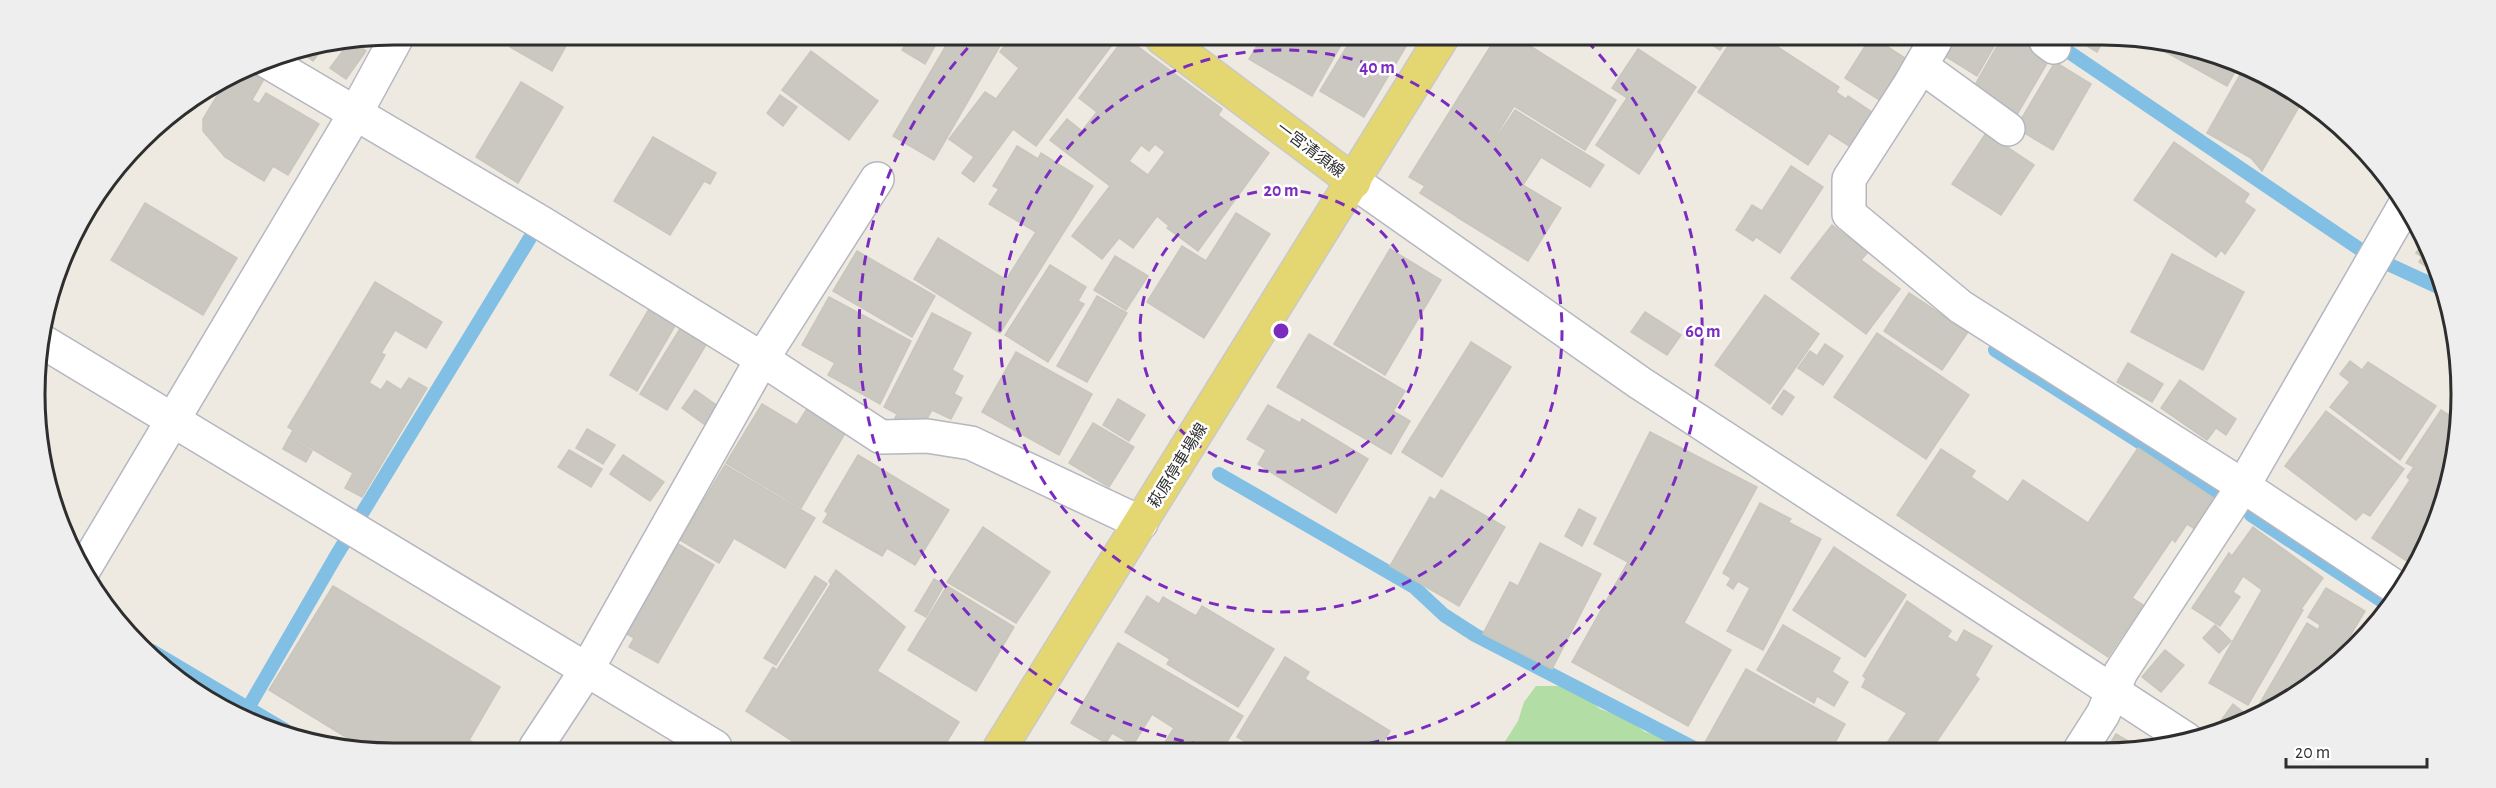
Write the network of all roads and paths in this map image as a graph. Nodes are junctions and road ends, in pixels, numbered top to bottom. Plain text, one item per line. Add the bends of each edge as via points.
1 (392, 45) edge
2 (1171, 45) edge
3 (1438, 45) edge
4 (1928, 53) edge
5 (276, 66) edge
6 (355, 114) junction
7 (2008, 129) dead end
8 (877, 179) dead end
9 (1354, 182) junction
10 (2400, 213) edge
11 (49, 345) edge
12 (762, 359) junction
13 (172, 420) junction
14 (2243, 486) junction
15 (1141, 523) junction
16 (88, 562) edge
17 (2393, 586) edge
18 (586, 671) junction
19 (2112, 691) junction
20 (2178, 734) edge
21 (539, 743) edge
22 (708, 743) edge
23 (1003, 743) edge
24 (2084, 743) edge

1 - 6 street
2 - 9 main road, 一宮清須線
3 - 9 main road, 一宮清須線
4 - 7 street
4 - 14 street via 1849,179 1849,214 1961,307
5 - 6 street
6 - 12 street
6 - 13 street
8 - 12 street
9 - 15 main road, 萩原停車場線
9 - 19 street via 1640,383
10 - 14 street
11 - 13 street
12 - 15 street via 881,437 927,436 970,443
12 - 18 street
13 - 16 street
13 - 18 street
14 - 17 street
14 - 19 street
15 - 23 main road, 萩原停車場線
18 - 21 street
18 - 22 street
19 - 20 street
19 - 24 street

